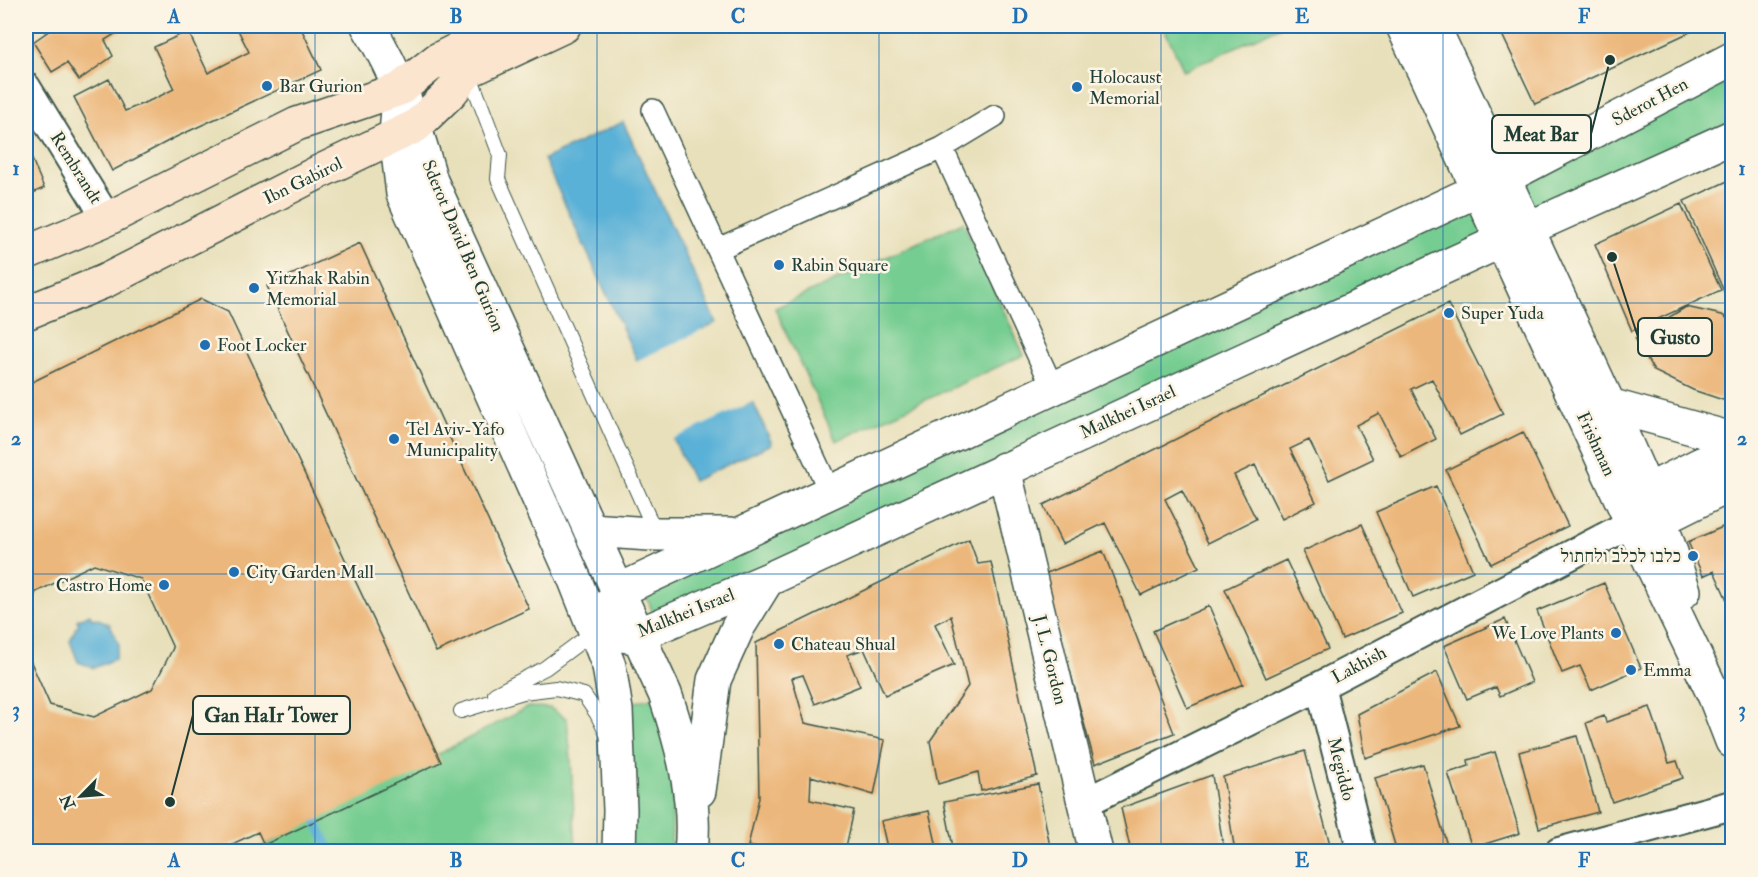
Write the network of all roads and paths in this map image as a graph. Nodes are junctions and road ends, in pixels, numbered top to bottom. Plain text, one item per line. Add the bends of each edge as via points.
1 (368, 26) edge
2 (504, 26) edge
3 (564, 26) edge
4 (1402, 26) edge
5 (1433, 26) edge
6 (1732, 59) edge
7 (468, 71) junction
8 (26, 87) edge
9 (400, 88) junction
10 (652, 110) dead end
11 (995, 116) dead end
12 (406, 131) junction
13 (1732, 137) edge
14 (942, 148) junction
15 (1491, 184) junction
16 (107, 219) junction
17 (1514, 235) junction
18 (718, 249) junction
19 (26, 253) edge
20 (26, 313) edge
21 (1053, 388) junction
22 (1609, 405) junction
23 (1732, 439) edge
24 (1732, 454) edge
25 (1004, 469) junction
26 (1732, 489) edge
27 (830, 492) junction
28 (1646, 512) junction
29 (590, 530) junction
30 (660, 534) junction
31 (741, 534) junction
32 (767, 580) junction
33 (618, 591) junction
34 (597, 630) junction
35 (638, 635) junction
36 (1320, 686) junction
37 (1732, 741) edge
38 (618, 757) junction
39 (1084, 803) junction
40 (1732, 806) edge
41 (693, 839) edge
42 (619, 852) edge
43 (1096, 852) edge
44 (1362, 852) edge
45 (1559, 852) edge

1 - 9 street, Sderot David Ben Gurion
2 - 9 main road via 437,60
3 - 7 main road, Ibn Gabirol
4 - 15 street
5 - 15 street
6 - 15 street, Sderot Hen
7 - 12 main road, Ibn Gabirol via 451,92
7 - 30 lane via 500,155 498,178 649,518
8 - 16 street, Rembrandt
9 - 12 street, Sderot David Ben Gurion
9 - 16 main road via 297,124
10 - 18 street
11 - 14 street
12 - 20 main road, Ibn Gabirol via 105,281
12 - 29 street, Sderot David Ben Gurion
12 - 34 street, Sderot David Ben Gurion via 403,194
13 - 17 street
14 - 18 street
14 - 21 street
15 - 17 street
15 - 21 street
16 - 19 main road
17 - 22 street, Frishman
17 - 25 street, Malkhei Israel
17 - 28 street, Frishman
18 - 27 street
21 - 27 street
22 - 23 street
22 - 28 street, Frishman
24 - 28 street via 1701,464
25 - 32 street, Malkhei Israel
25 - 39 street, J. L. Gordon
26 - 28 street
27 - 31 street
28 - 36 street, Lakhish
28 - 37 street, Frishman via 1691,614
29 - 30 street
29 - 33 street, Sderot David Ben Gurion
30 - 31 street
31 - 33 street
32 - 35 street, Malkhei Israel
32 - 41 street via 738,627 714,680
33 - 34 street
33 - 35 street, Sderot David Ben Gurion
34 - 35 street, Malkhei Israel
34 - 38 street, Sderot David Ben Gurion via 615,699
34 - 38 lane via 545,668 461,711 523,692 556,688 578,693 584,695 597,714
35 - 41 street, Sderot David Ben Gurion via 675,722 686,769
36 - 39 street, Lakhish
36 - 44 street, Megiddo
38 - 42 street, Sderot David Ben Gurion
39 - 43 street, J. L. Gordon
40 - 45 street

